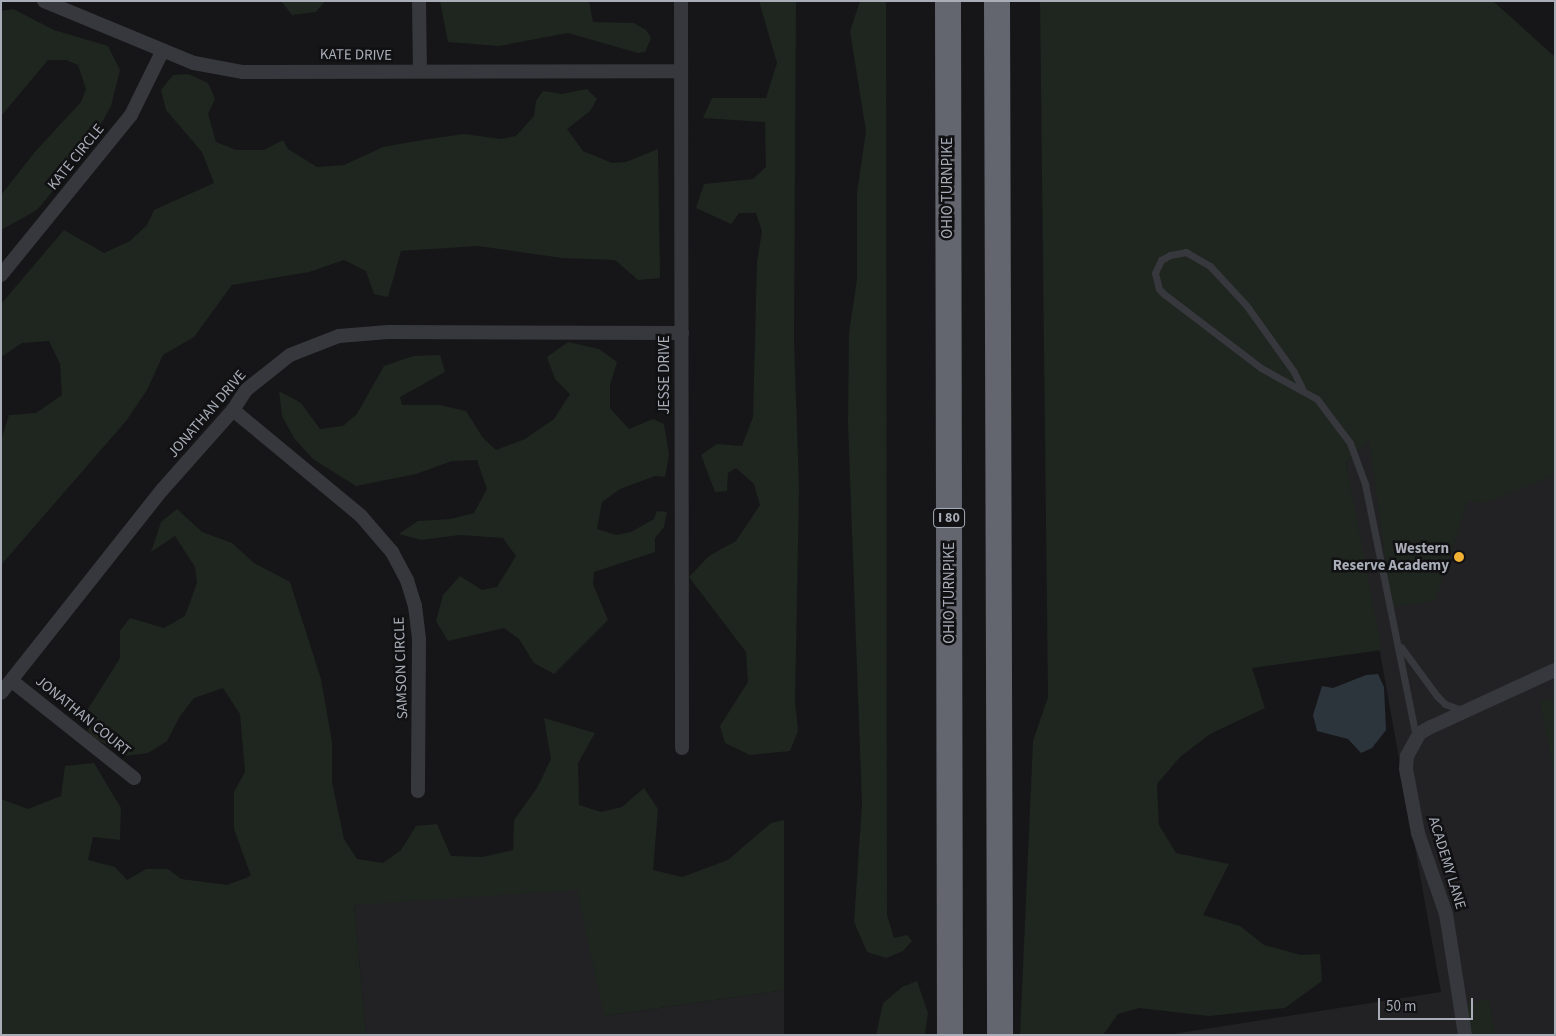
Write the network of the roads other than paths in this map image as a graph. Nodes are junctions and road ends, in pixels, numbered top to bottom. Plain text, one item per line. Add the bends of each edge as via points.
1 (44, 1) edge
2 (419, 1) edge
3 (681, 1) edge
4 (948, 1) edge
5 (997, 1) edge
6 (163, 50) junction
7 (420, 70) junction
8 (681, 71) junction
9 (1, 275) edge
10 (682, 333) junction
11 (1302, 388) junction
12 (233, 410) junction
13 (1399, 644) junction
14 (1555, 670) edge
15 (12, 681) junction
16 (1, 693) edge
17 (1464, 711) junction
18 (1416, 738) junction
19 (682, 748) dead end
20 (134, 778) dead end
21 (418, 791) dead end
22 (950, 1035) edge
23 (1000, 1035) edge
24 (1466, 1035) edge

1 - 6 street, KATE DRIVE
2 - 7 street
3 - 8 street, JESSE DRIVE
4 - 22 highway, OHIO TURNPIKE / I 80
5 - 23 highway
6 - 7 street, KATE DRIVE via 194,64 243,72
6 - 9 street, KATE CIRCLE via 131,115
7 - 8 street, KATE DRIVE
8 - 10 street, JESSE DRIVE
10 - 12 street, JONATHAN DRIVE via 388,332 339,336 312,344 277,363 246,390
10 - 19 street, JESSE DRIVE
11 - 11 lane via 1261,368 1164,294 1159,289 1155,273 1161,260 1186,252 1210,266 1246,305
11 - 13 lane via 1337,421 1360,462
12 - 15 street, JONATHAN DRIVE via 162,490 19,667
12 - 21 street, SAMSON CIRCLE via 361,516 392,552 407,580 415,606 419,639
13 - 17 lane via 1441,700
13 - 18 lane
14 - 17 street
15 - 16 street, JONATHAN DRIVE
15 - 20 street, JONATHAN COURT
17 - 18 street via 1431,726
18 - 24 street, ACADEMY LANE via 1406,769 1418,833 1446,914

